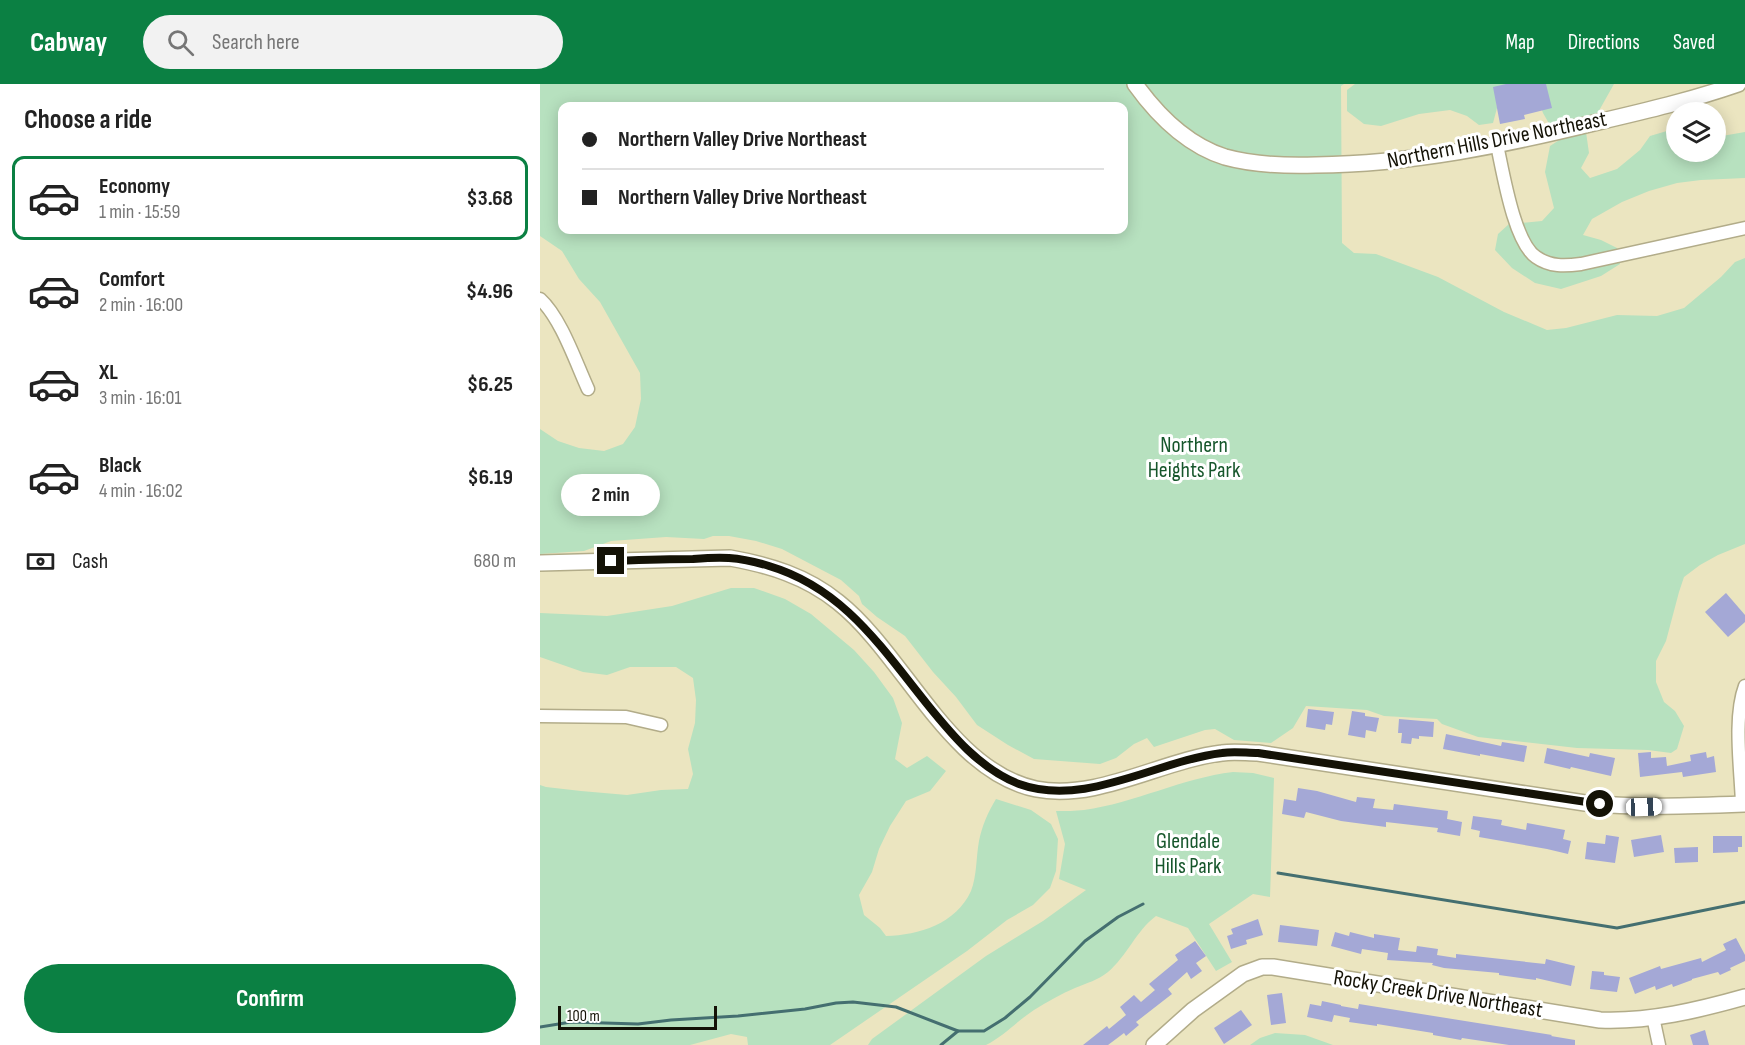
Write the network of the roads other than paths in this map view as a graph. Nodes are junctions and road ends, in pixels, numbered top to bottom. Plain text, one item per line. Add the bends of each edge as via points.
1 (1135, 84) edge
2 (1738, 84) edge
3 (1497, 145) junction
4 (1745, 228) edge
5 (540, 299) edge
6 (588, 389) dead end
7 (540, 563) edge
8 (1745, 686) edge
9 (540, 716) edge
10 (661, 725) dead end
11 (1744, 804) edge
12 (1745, 997) edge
13 (1653, 1017) junction
14 (1154, 1045) edge
15 (1659, 1045) edge

1 - 3 street, Northern Hills Drive Northeast via 1157,112 1188,140 1244,161 1302,165 1375,163
2 - 3 street, Northern Hills Drive Northeast via 1691,100
3 - 4 street via 1524,245 1535,257 1550,264 1581,264
5 - 6 street via 559,326
7 - 11 street via 730,558 773,567 804,580 840,603 860,623 946,727 980,761 1018,784 1037,789 1085,789 1206,756 1238,752 1585,803 1644,807
8 - 11 street via 1739,725
9 - 10 street via 626,717
12 - 13 street, Rocky Creek Drive Northeast
13 - 14 street, Rocky Creek Drive Northeast via 1600,1020 1262,967 1229,983
13 - 15 street

